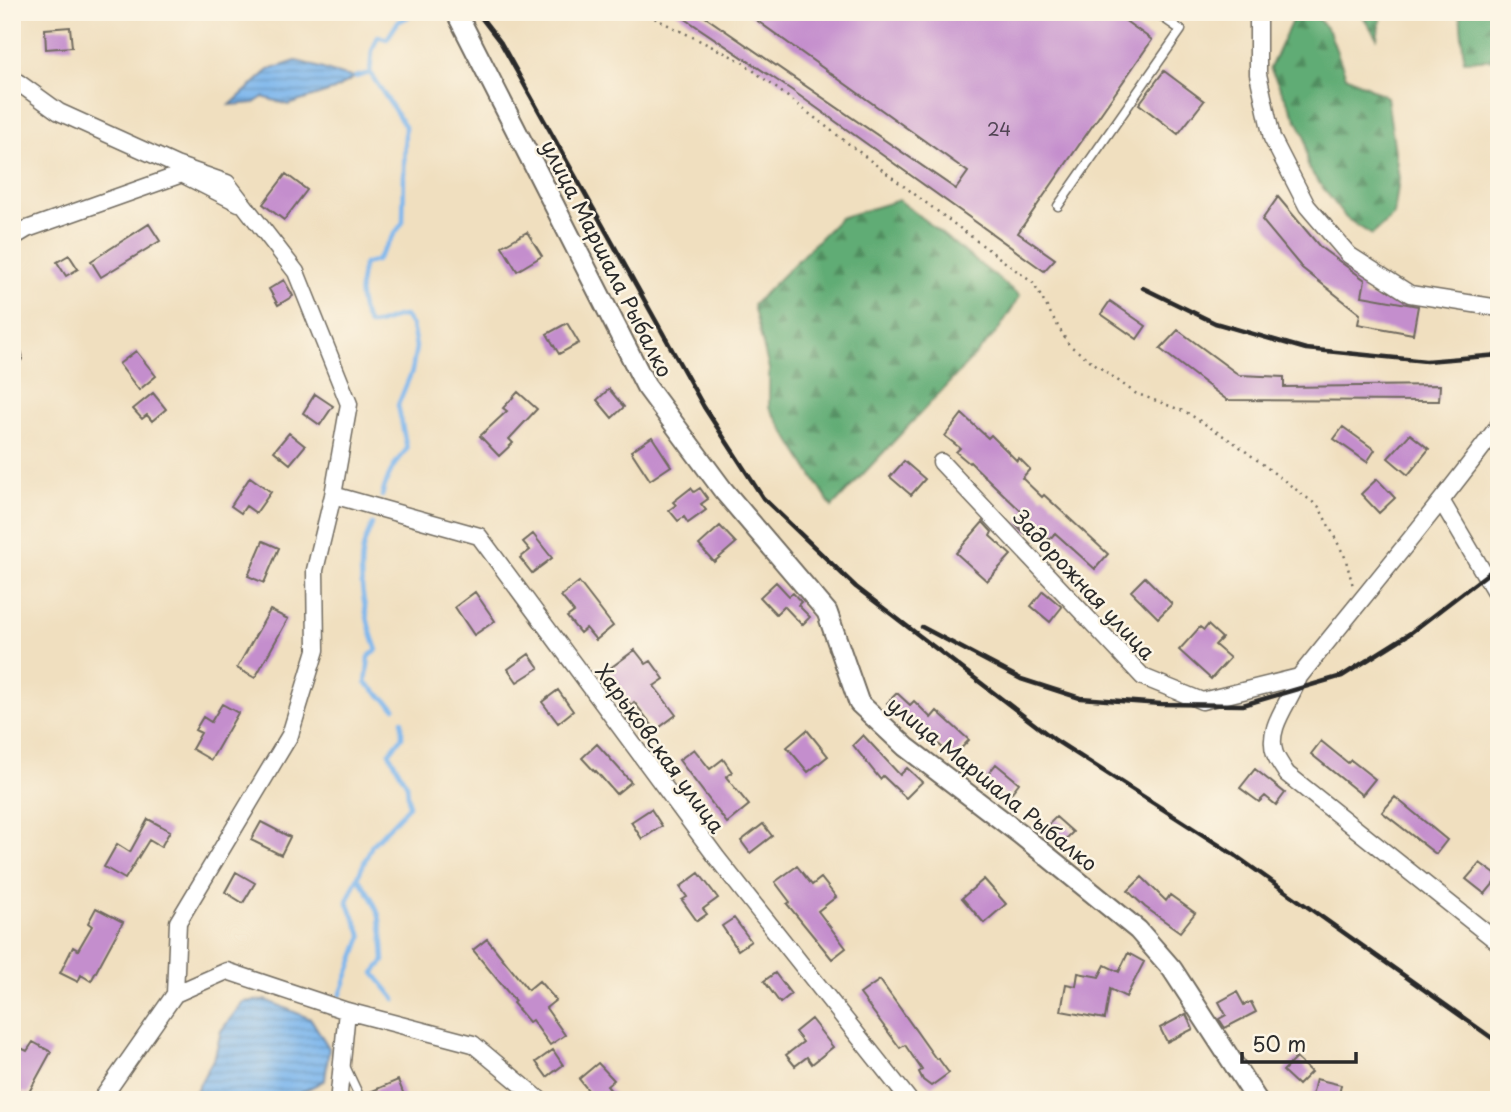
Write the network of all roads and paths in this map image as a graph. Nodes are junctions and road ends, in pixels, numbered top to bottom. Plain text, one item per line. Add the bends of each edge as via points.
1 (456, 12) edge
2 (642, 12) edge
3 (1155, 12) edge
4 (1258, 12) edge
5 (12, 78) edge
6 (1058, 206) dead end
7 (247, 207) junction
8 (12, 238) edge
9 (1499, 308) edge
10 (1499, 425) edge
11 (941, 463) dead end
12 (333, 495) junction
13 (1442, 502) junction
14 (1499, 589) edge
15 (1358, 604) junction
16 (1299, 677) junction
17 (1499, 943) edge
18 (175, 994) junction
19 (348, 1011) junction
20 (342, 1060) junction
21 (101, 1100) edge
22 (340, 1100) edge
23 (361, 1100) edge
24 (540, 1100) edge
25 (909, 1100) edge
26 (1257, 1100) edge

1 - 26 street, улица Маршала Рыбалко via 646,386 723,491 827,612 859,703 906,747 1138,930 1172,969
2 - 15 path via 741,61 1033,283 1069,345 1135,393 1186,412 1216,431 1319,507 1345,557
3 - 6 lane via 1181,30
4 - 9 street via 1258,74 1272,138 1307,206 1349,255 1410,294
5 - 7 street via 59,112 227,183
7 - 8 street via 182,174
7 - 12 street via 296,272 349,404
10 - 13 street
11 - 16 street, Задорожная улица via 1143,677 1202,701
12 - 18 street via 315,569 316,650 290,735 178,922
12 - 25 street, Харьковская улица via 479,536 717,858
13 - 14 street via 1495,592
13 - 15 street
15 - 16 street
16 - 17 street via 1280,713 1275,734 1274,752 1287,774
18 - 19 street via 227,971
18 - 21 street
19 - 20 street
19 - 24 street via 473,1044
20 - 22 street
20 - 23 lane

